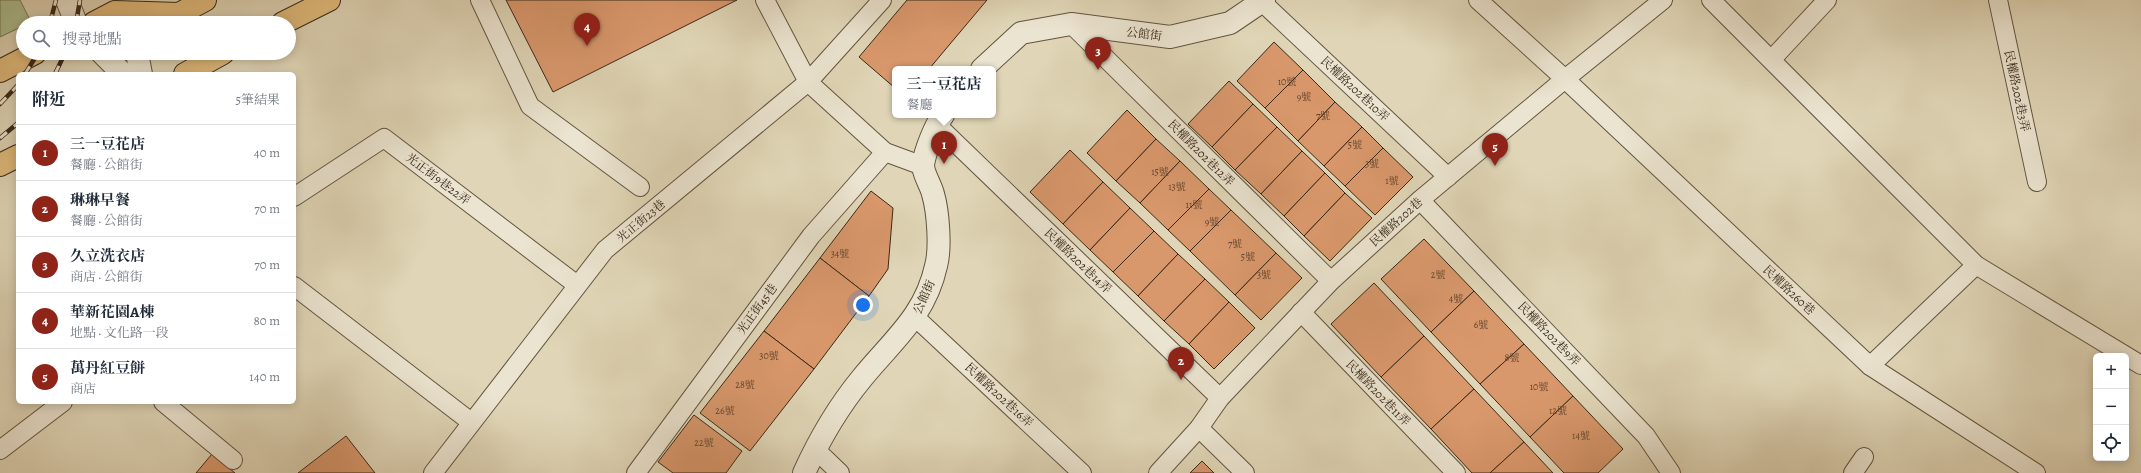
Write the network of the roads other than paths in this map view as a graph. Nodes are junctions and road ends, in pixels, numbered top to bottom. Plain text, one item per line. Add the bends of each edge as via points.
1 (67, 0) edge
2 (205, 0) edge
3 (329, 0) edge
4 (480, 0) edge
5 (765, 0) edge
6 (882, 0) edge
7 (1478, 0) edge
8 (1663, 0) edge
9 (1711, 0) edge
10 (1827, 0) edge
11 (1998, 0) edge
12 (1263, 1) edge
13 (119, 9) edge
14 (73, 16) edge
15 (106, 16) edge
16 (296, 16) edge
17 (1071, 24) junction
18 (1772, 59) junction
19 (21, 60) edge
20 (109, 60) edge
21 (138, 60) edge
22 (210, 60) edge
23 (985, 66) edge
24 (0, 71) edge
25 (121, 72) edge
26 (141, 72) edge
27 (189, 72) edge
28 (1565, 79) junction
29 (808, 82) junction
30 (940, 119) edge
31 (885, 152) junction
32 (16, 157) edge
33 (0, 165) edge
34 (923, 166) junction
35 (1448, 177) junction
36 (2037, 182) dead end
37 (640, 187) dead end
38 (296, 196) edge
39 (1420, 200) junction
40 (1976, 265) junction
41 (1331, 281) junction
42 (578, 285) junction
43 (296, 288) edge
44 (1301, 312) junction
45 (915, 317) junction
46 (2141, 365) edge
47 (1870, 366) junction
48 (1220, 398) junction
49 (60, 404) edge
50 (165, 404) edge
51 (471, 422) junction
52 (1199, 428) junction
53 (0, 450) edge
54 (816, 450) junction
55 (1864, 457) dead end
56 (233, 460) dead end
57 (433, 473) edge
58 (636, 473) edge
59 (804, 473) edge
60 (840, 473) edge
61 (1082, 473) edge
62 (1158, 473) edge
63 (1245, 473) edge
64 (1456, 473) edge
65 (1670, 473) edge
66 (1853, 473) edge
67 (2036, 473) edge

1 - 14 street
2 - 13 main road via 179,14
3 - 16 main road
4 - 37 lane via 530,106
5 - 29 lane
6 - 29 lane, 光正街23巷
7 - 28 lane, 民權路260巷
8 - 28 lane, 民權路202巷
9 - 18 lane
10 - 18 lane
11 - 36 lane, 民權路202巷3弄
12 - 17 street, 公館街 via 1230,24 1170,37
12 - 35 lane, 民權路202巷10弄
13 - 15 main road
17 - 23 street, 公館街 via 1021,33
17 - 41 lane, 民權路202巷12弄
18 - 40 lane
19 - 24 main road
20 - 25 street
21 - 26 street
22 - 27 main road
28 - 35 lane, 民權路202巷
28 - 47 lane, 民權路260巷
29 - 31 lane
29 - 42 lane, 光正街23巷 via 605,250
30 - 34 street
30 - 48 lane, 民權路202巷14弄
31 - 34 lane
31 - 58 lane, 光正街45巷 via 811,236
32 - 33 main road
34 - 45 street, 公館街 via 933,194 937,264 928,292
35 - 39 lane, 民權路202巷
38 - 42 lane, 光正街9巷22弄 via 384,138
39 - 41 lane, 民權路202巷
39 - 65 lane, 民權路202巷9弄 via 1646,436
40 - 46 lane
40 - 47 lane
41 - 44 lane, 民權路202巷
42 - 51 lane, 光正街23巷
43 - 51 lane
44 - 48 lane, 民權路202巷
44 - 64 lane, 民權路202巷11弄
45 - 54 street, 公館街 via 862,379
45 - 61 lane, 民權路202巷16弄
47 - 67 lane, 民權路260巷
48 - 52 lane, 民權路202巷
49 - 53 lane
50 - 56 lane
51 - 57 lane, 光正街23巷
52 - 62 lane, 民權路202巷
52 - 63 lane
54 - 59 street, 公館街
54 - 60 lane
55 - 66 lane

